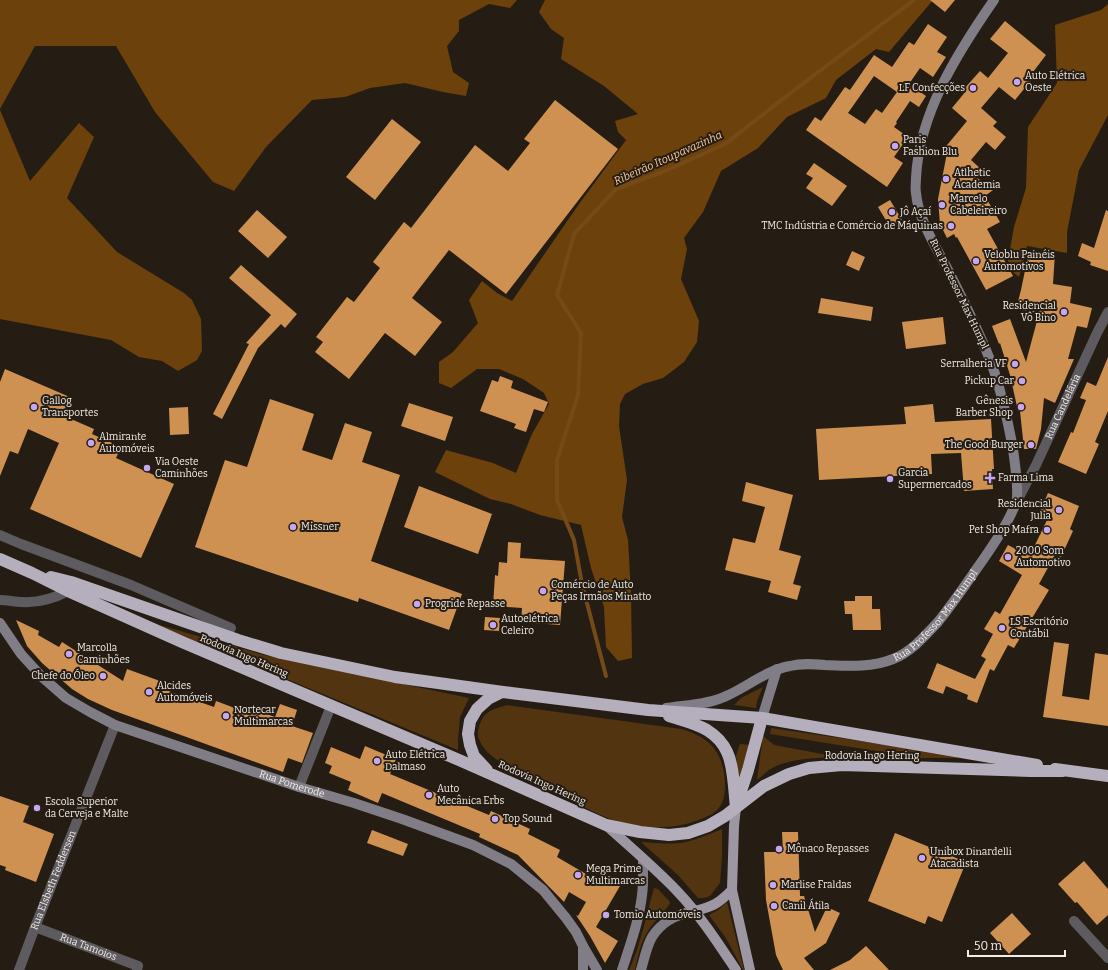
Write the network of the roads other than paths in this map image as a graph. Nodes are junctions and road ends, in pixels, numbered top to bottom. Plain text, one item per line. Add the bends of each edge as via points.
1 (994, 0) edge
2 (1108, 312) edge
3 (1017, 501) junction
4 (0, 535) edge
5 (0, 559) edge
6 (32, 572) junction
7 (68, 591) junction
8 (0, 600) edge
9 (0, 623) edge
10 (231, 628) dead end
11 (777, 669) junction
12 (502, 692) junction
13 (331, 706) junction
14 (648, 710) junction
15 (762, 718) junction
16 (115, 725) junction
17 (1063, 771) junction
18 (490, 774) junction
19 (1108, 776) edge
20 (299, 787) junction
21 (736, 807) junction
22 (606, 824) junction
23 (643, 859) junction
24 (732, 890) junction
25 (694, 910) junction
26 (1074, 921) dead end
27 (35, 927) junction
28 (583, 946) junction
29 (1108, 958) edge
30 (19, 970) edge
31 (137, 970) edge
32 (583, 970) edge
33 (597, 970) edge
34 (622, 970) edge
35 (641, 970) edge
36 (736, 970) edge
37 (750, 970) edge

1 - 3 street, Rua Professor Max Humpl via 958,54 934,103 919,152 916,193 924,223 977,328 994,371 1010,434
2 - 3 street, Rua Candelária
3 - 11 street, Rua Professor Max Humpl via 994,545 960,592 939,620 906,652 894,659 862,666 809,664
4 - 10 street, Rodovia Ingo Hering via 131,585
5 - 6 highway, Rodovia Ingo Hering
6 - 7 highway, Rodovia Ingo Hering
6 - 12 highway, Rodovia Ingo Hering via 71,582 281,653 395,676
7 - 8 street via 39,602
7 - 13 highway, Rodovia Ingo Hering
9 - 16 street, Rua Pomerode via 21,654 42,677 66,698
11 - 14 street, Rua Professor Max Humpl via 724,697 708,702
11 - 15 street
12 - 14 highway, Rodovia Ingo Hering
12 - 18 highway via 488,699 477,709 470,721 468,734 474,756
13 - 18 highway, Rodovia Ingo Hering
13 - 20 street
14 - 15 highway, Rodovia Ingo Hering
14 - 21 highway via 706,729 716,736 727,752 731,766
15 - 17 highway, Rodovia Ingo Hering
15 - 21 highway
16 - 20 street, Rua Pomerode
16 - 27 street, Rua Elsbeth Feddersen
17 - 19 highway, Rodovia Ingo Hering
17 - 21 highway, Rodovia Ingo Hering via 842,765 809,768 764,786
18 - 22 highway, Rodovia Ingo Hering
20 - 28 street, Rua Pomerode via 354,803 473,845 511,864 543,890 566,918
21 - 22 highway, Rodovia Ingo Hering via 708,826 688,833 669,835 640,832
21 - 24 main road
22 - 23 main road
23 - 25 main road
23 - 34 street via 640,907
24 - 25 main road via 721,901 707,908
24 - 37 main road
25 - 35 street via 669,920 659,928 652,937
25 - 36 main road
26 - 29 street
27 - 30 street, Rua Elsbeth Feddersen
27 - 31 street, Rua Tamoios via 138,966
28 - 32 street, Rua Pomerode
28 - 33 street, Rua Pomerode

